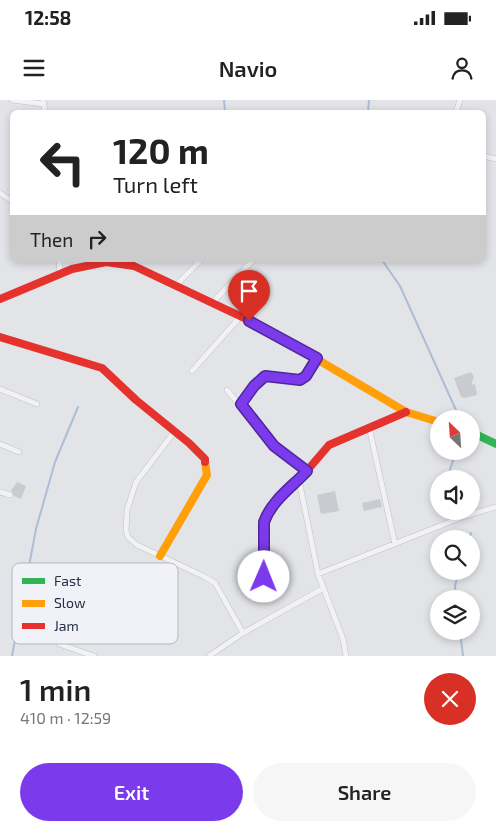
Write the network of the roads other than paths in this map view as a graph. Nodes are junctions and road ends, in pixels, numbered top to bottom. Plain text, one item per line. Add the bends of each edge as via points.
1 (12, 100) edge
2 (44, 102) edge
3 (59, 262) edge
4 (199, 262) edge
5 (251, 262) edge
6 (60, 273) junction
7 (175, 286) junction
8 (0, 299) edge
9 (212, 303) junction
10 (240, 316) junction
11 (0, 337) edge
12 (317, 358) junction
13 (192, 371) dead end
14 (0, 389) edge
15 (227, 390) dead end
16 (37, 404) dead end
17 (241, 404) junction
18 (406, 412) junction
19 (430, 419) edge
20 (369, 427) junction
21 (175, 431) junction
22 (480, 435) edge
23 (0, 444) edge
24 (496, 444) edge
25 (19, 452) dead end
26 (307, 471) junction
27 (298, 480) junction
28 (0, 492) edge
29 (10, 496) dead end
30 (496, 508) edge
31 (394, 544) junction
32 (160, 556) junction
33 (175, 563) edge
34 (178, 564) edge
35 (318, 574) junction
36 (264, 588) dead end
37 (322, 589) junction
38 (243, 633) junction
39 (59, 644) dead end
40 (94, 656) edge
41 (209, 656) edge
42 (346, 656) edge

1 - 2 street
3 - 6 street
4 - 7 street
5 - 9 street
6 - 7 street via 91,264 120,263 134,266
6 - 8 street
7 - 9 street
9 - 10 street
10 - 12 street
10 - 13 street
11 - 21 street via 102,368
12 - 17 street via 300,380 265,376
12 - 18 street
14 - 16 street
15 - 17 street
17 - 26 street via 274,446
18 - 19 street
18 - 20 street
20 - 26 street via 329,445
20 - 31 street
21 - 32 street via 200,453 208,469
21 - 32 street via 136,482 125,524 132,542
22 - 24 street
23 - 25 street
26 - 27 street
27 - 35 street
27 - 36 street via 274,503 264,522
28 - 29 street
30 - 31 street via 465,516
31 - 35 street
32 - 33 street
34 - 38 street via 215,583
35 - 37 street
37 - 38 street
37 - 42 street via 343,639
38 - 41 street
39 - 40 street

